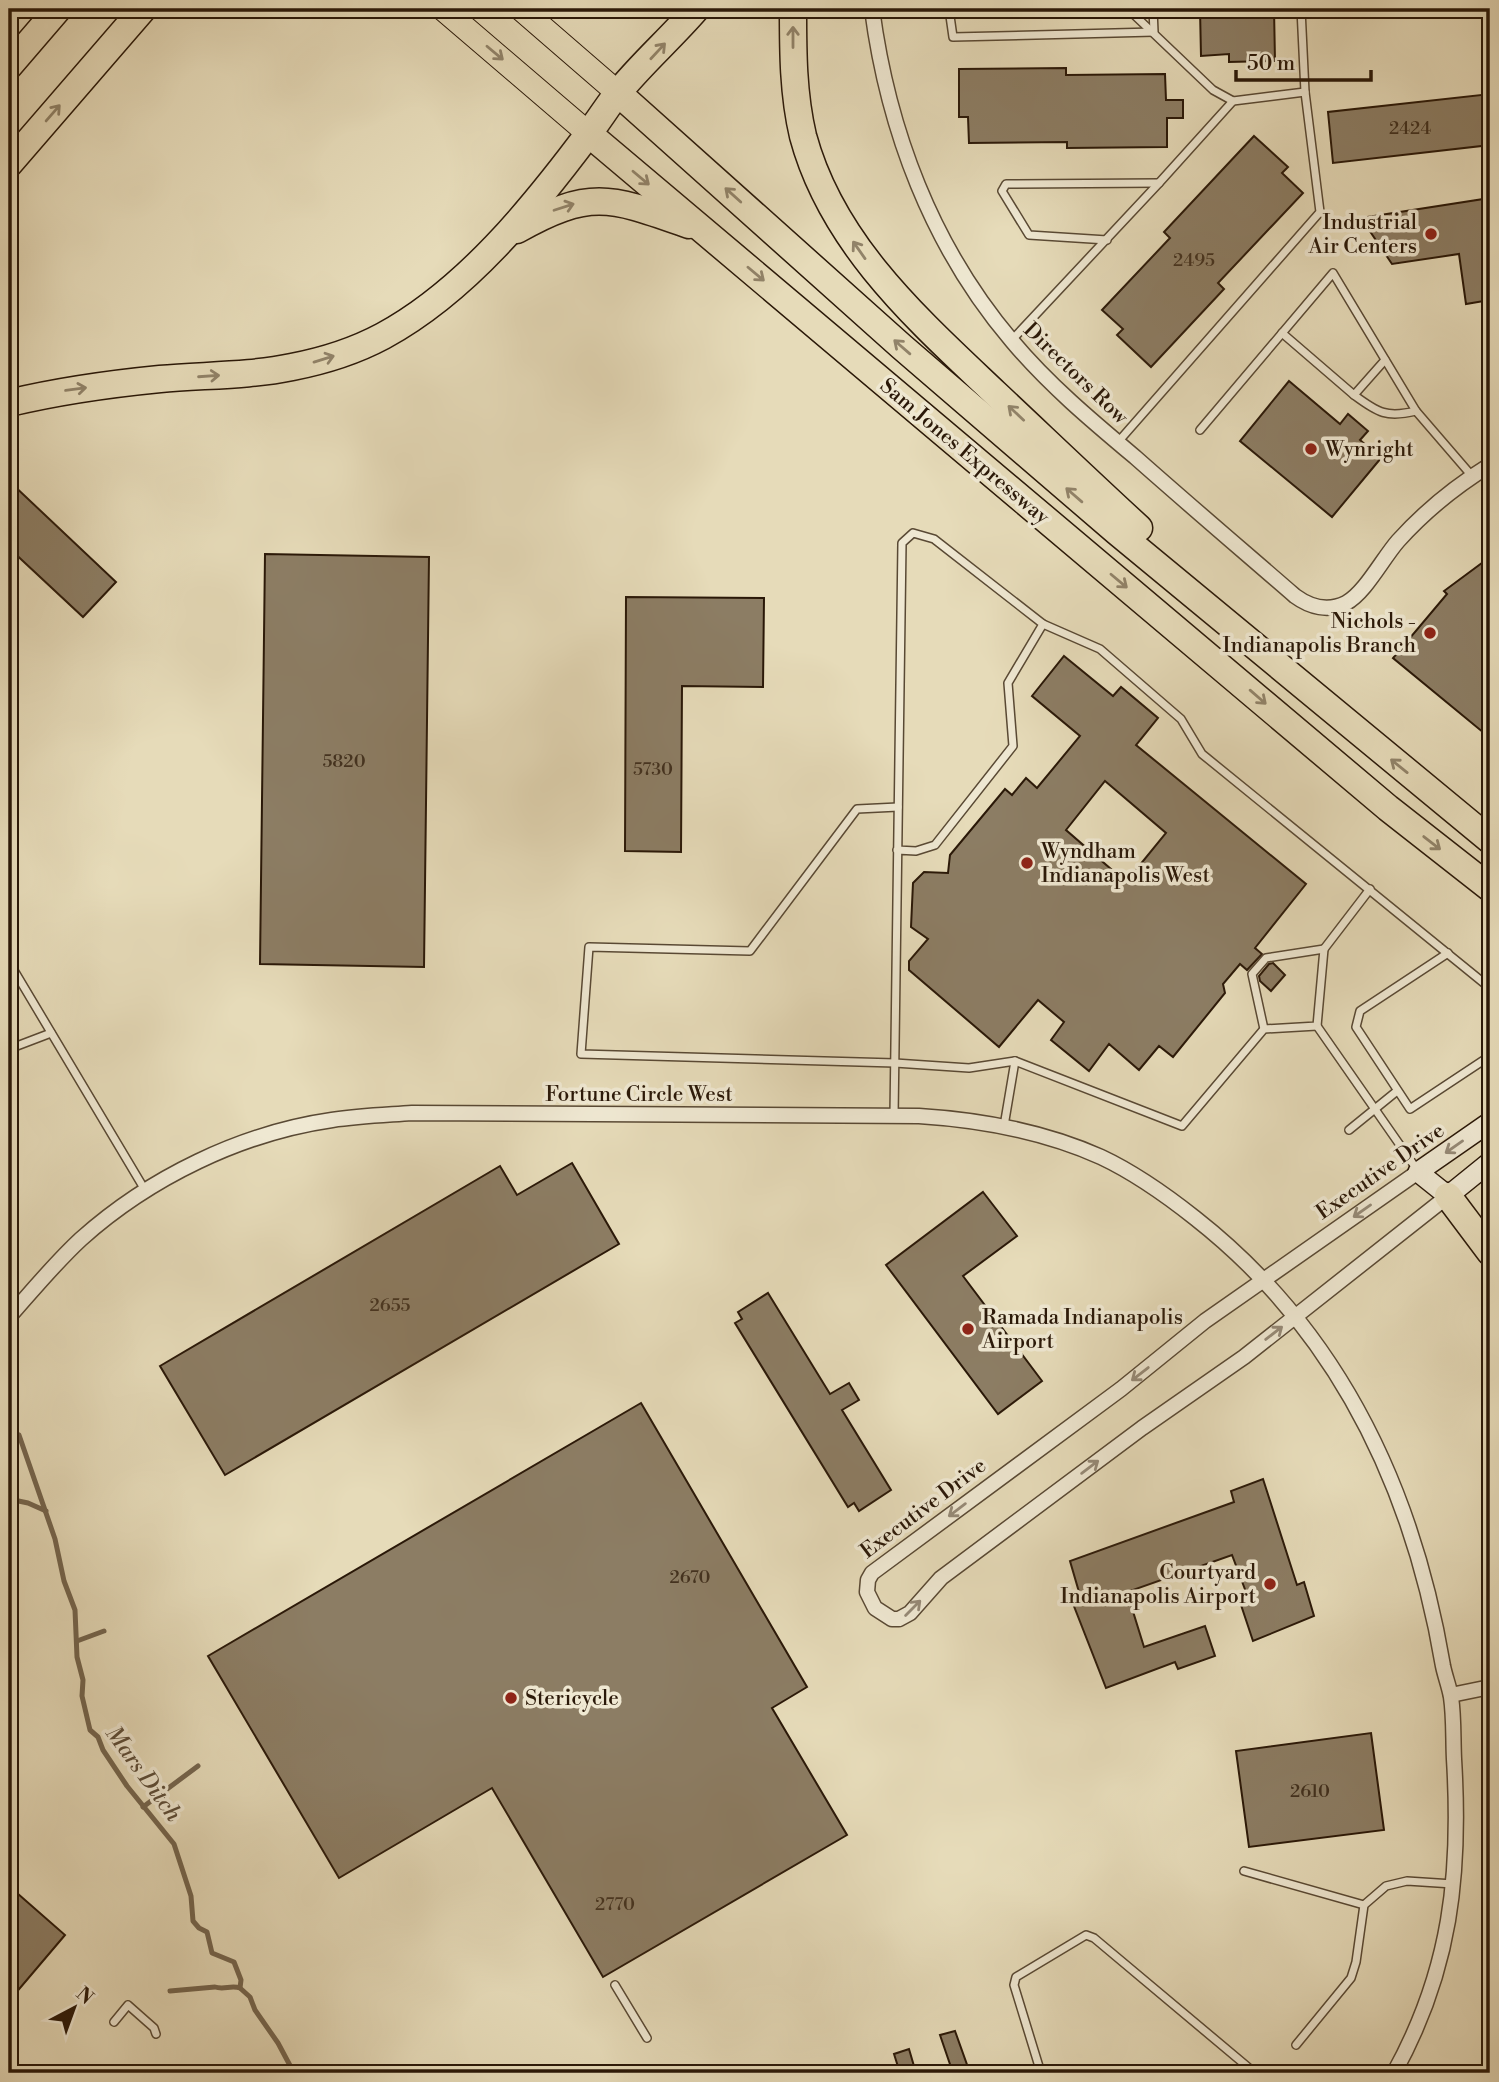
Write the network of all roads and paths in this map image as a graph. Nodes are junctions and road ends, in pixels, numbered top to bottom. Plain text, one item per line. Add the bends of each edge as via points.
1 (58, 9) edge
2 (143, 9) edge
3 (443, 9) edge
4 (521, 9) edge
5 (696, 9) edge
6 (793, 9) edge
7 (872, 9) edge
8 (949, 9) edge
9 (1128, 9) edge
10 (1153, 9) edge
11 (1301, 9) edge
12 (1154, 32) junction
13 (9, 66) edge
14 (1305, 92) junction
15 (618, 93) junction
16 (1233, 101) junction
17 (589, 134) junction
18 (9, 164) edge
19 (1159, 183) junction
20 (704, 230) junction
21 (503, 238) junction
22 (1107, 240) junction
23 (1282, 333) junction
24 (1011, 341) junction
25 (1385, 360) junction
26 (1354, 395) junction
27 (9, 403) edge
28 (1416, 411) junction
29 (1200, 430) dead end
30 (1118, 443) junction
31 (1490, 465) edge
32 (1472, 476) junction
33 (1043, 624) junction
34 (1314, 697) junction
35 (898, 807) junction
36 (1490, 840) edge
37 (897, 850) junction
38 (1490, 888) edge
39 (1370, 889) junction
40 (1324, 949) junction
41 (1448, 953) junction
42 (9, 962) edge
43 (1490, 988) edge
44 (1317, 1026) junction
45 (1264, 1029) junction
46 (51, 1033) junction
47 (9, 1049) edge
48 (1490, 1056) edge
49 (1015, 1061) junction
50 (895, 1063) junction
51 (1397, 1091) junction
52 (1375, 1109) junction
53 (894, 1116) junction
54 (1490, 1122) edge
55 (1004, 1126) junction
56 (1349, 1130) dead end
57 (1490, 1162) edge
58 (1418, 1172) junction
59 (146, 1191) junction
60 (1447, 1196) junction
61 (1490, 1252) edge
62 (1264, 1280) junction
63 (9, 1317) edge
64 (1295, 1317) junction
65 (1490, 1687) edge
66 (1451, 1695) junction
67 (1244, 1871) dead end
68 (1454, 1884) junction
69 (1364, 1905) junction
70 (615, 1985) dead end
71 (114, 2022) dead end
72 (156, 2034) dead end
73 (647, 2038) dead end
74 (1296, 2045) dead end
75 (1041, 2073) edge
76 (1255, 2073) edge
77 (1394, 2073) edge

1 - 13 highway
18 -> 2 highway
3 -> 17 main road, Sam Jones Expressway
4 - 15 main road, Sam Jones Expressway
15 -> 5 highway
34 -> 6 highway via 919,321 857,248 819,180 803,135 793,69
7 - 24 street, Directors Row via 888,100 915,179 956,261
8 - 12 lane via 953,37
9 - 12 lane
10 - 12 lane
11 - 14 lane
12 - 16 lane via 1213,90
14 - 16 lane
14 - 30 lane via 1320,212
15 - 17 highway
34 -> 15 highway, Sam Jones Expressway via 902,347
16 - 19 lane
17 -> 20 highway, Sam Jones Expressway
17 - 21 highway
19 - 22 lane
19 - 22 lane via 1006,184 1002,191 1029,235
21 -> 20 highway via 546,213 597,201 639,208
20 -> 38 highway, Sam Jones Expressway via 1388,808
27 -> 21 highway via 161,379 258,373 321,360 382,337 422,312
22 - 24 lane
23 - 25 lane via 1333,273
23 - 26 lane
23 - 29 lane
24 - 30 street, Directors Row
25 - 26 lane
25 - 28 lane
26 - 28 lane via 1375,411 1396,415
28 - 32 lane
30 - 32 street, Directors Row via 1305,604 1328,608 1356,596 1412,526
31 - 32 street
33 - 35 lane via 934,539 913,533 902,543
33 - 37 lane via 1008,683 1013,746 935,845
33 - 39 lane via 1101,649 1181,719 1202,754
36 -> 34 highway, Sam Jones Expressway
35 - 37 lane
35 - 50 lane via 857,808 750,951 589,947 581,1054
37 - 50 lane
39 - 40 lane
39 - 41 lane
40 - 44 lane
40 - 45 lane via 1266,958 1252,974
41 - 43 lane
41 - 51 lane via 1360,1011 1356,1027
42 - 46 lane
44 - 45 lane
44 - 52 lane
45 - 49 lane via 1182,1126
46 - 47 lane
46 - 59 lane
48 - 51 lane via 1410,1110
49 - 50 lane via 970,1068
49 - 55 lane
50 - 53 lane
51 - 52 lane
52 - 56 lane
52 - 58 lane
53 - 55 street, Fortune Circle West via 945,1117
53 - 59 street, Fortune Circle West via 412,1113 353,1117 257,1138 206,1158
54 -> 58 street, Executive Drive
55 - 62 street, Fortune Circle West via 1080,1149 1125,1170 1182,1208
57 - 60 street, Executive Drive
58 - 60 street
58 -> 62 street, Executive Drive
59 - 63 street, Fortune Circle West via 100,1222
60 - 61 highway
60 - 64 street, Executive Drive
62 - 64 street, Fortune Circle West
62 -> 64 street, Executive Drive via 872,1573 867,1592 875,1608 892,1619 910,1613 941,1578
64 - 66 street, Fortune Circle West via 1350,1396 1396,1489 1426,1583
65 - 66 street
66 - 68 street, Fortune Circle West via 1458,1816
67 - 69 lane
68 - 69 lane via 1407,1881 1386,1886
68 - 77 street, Fortune Circle West via 1432,1988
69 - 74 lane via 1351,1978
70 - 73 lane
71 - 72 lane via 128,2005
75 - 76 lane via 1014,1985 1016,1977 1086,1935

